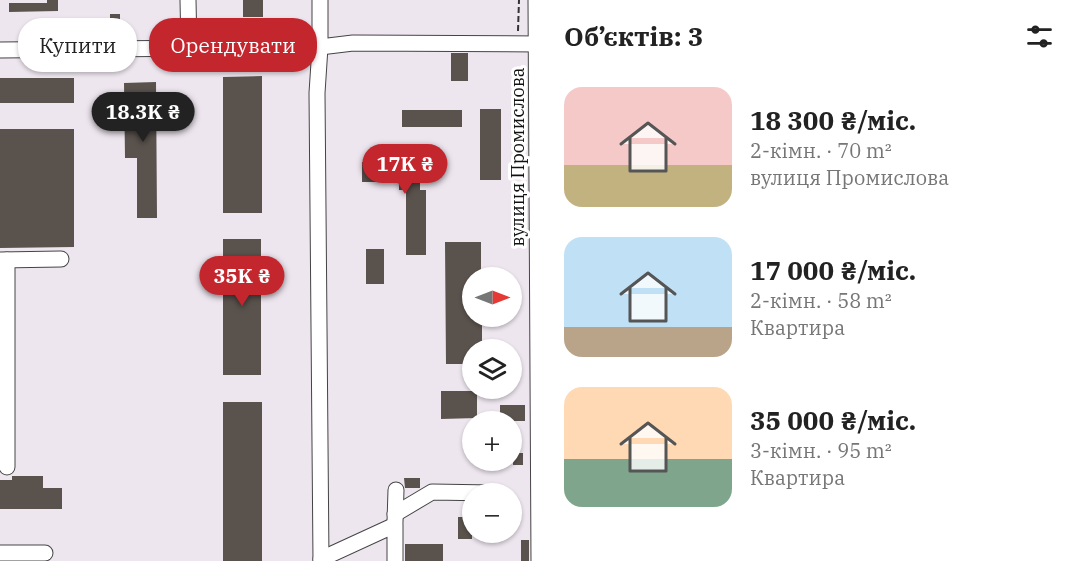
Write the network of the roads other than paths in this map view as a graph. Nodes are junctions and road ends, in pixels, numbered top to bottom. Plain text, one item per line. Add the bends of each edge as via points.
1 (188, 0) edge
2 (320, 0) edge
3 (536, 0) edge
4 (188, 18) edge
5 (538, 44) edge
6 (317, 47) edge
7 (320, 47) junction
8 (149, 48) edge
9 (0, 50) edge
10 (61, 259) dead end
11 (4, 260) edge
12 (8, 467) dead end
13 (396, 490) dead end
14 (462, 492) edge
15 (395, 519) junction
16 (539, 522) edge
17 (0, 553) edge
18 (45, 553) dead end
19 (321, 560) edge
20 (395, 561) edge
21 (539, 561) edge

1 - 4 street
2 - 7 street
3 - 5 street, вулиця Промислова
5 - 7 street, вулиця Промислова via 353,43
5 - 16 street, вулиця Промислова
6 - 7 street, вулиця Промислова
7 - 19 street via 317,105
8 - 9 street, вулиця Промислова
10 - 11 street
11 - 12 street
13 - 15 street
14 - 15 street via 432,492
15 - 19 street
15 - 20 street
16 - 21 street, вулиця Промислова
17 - 18 street

